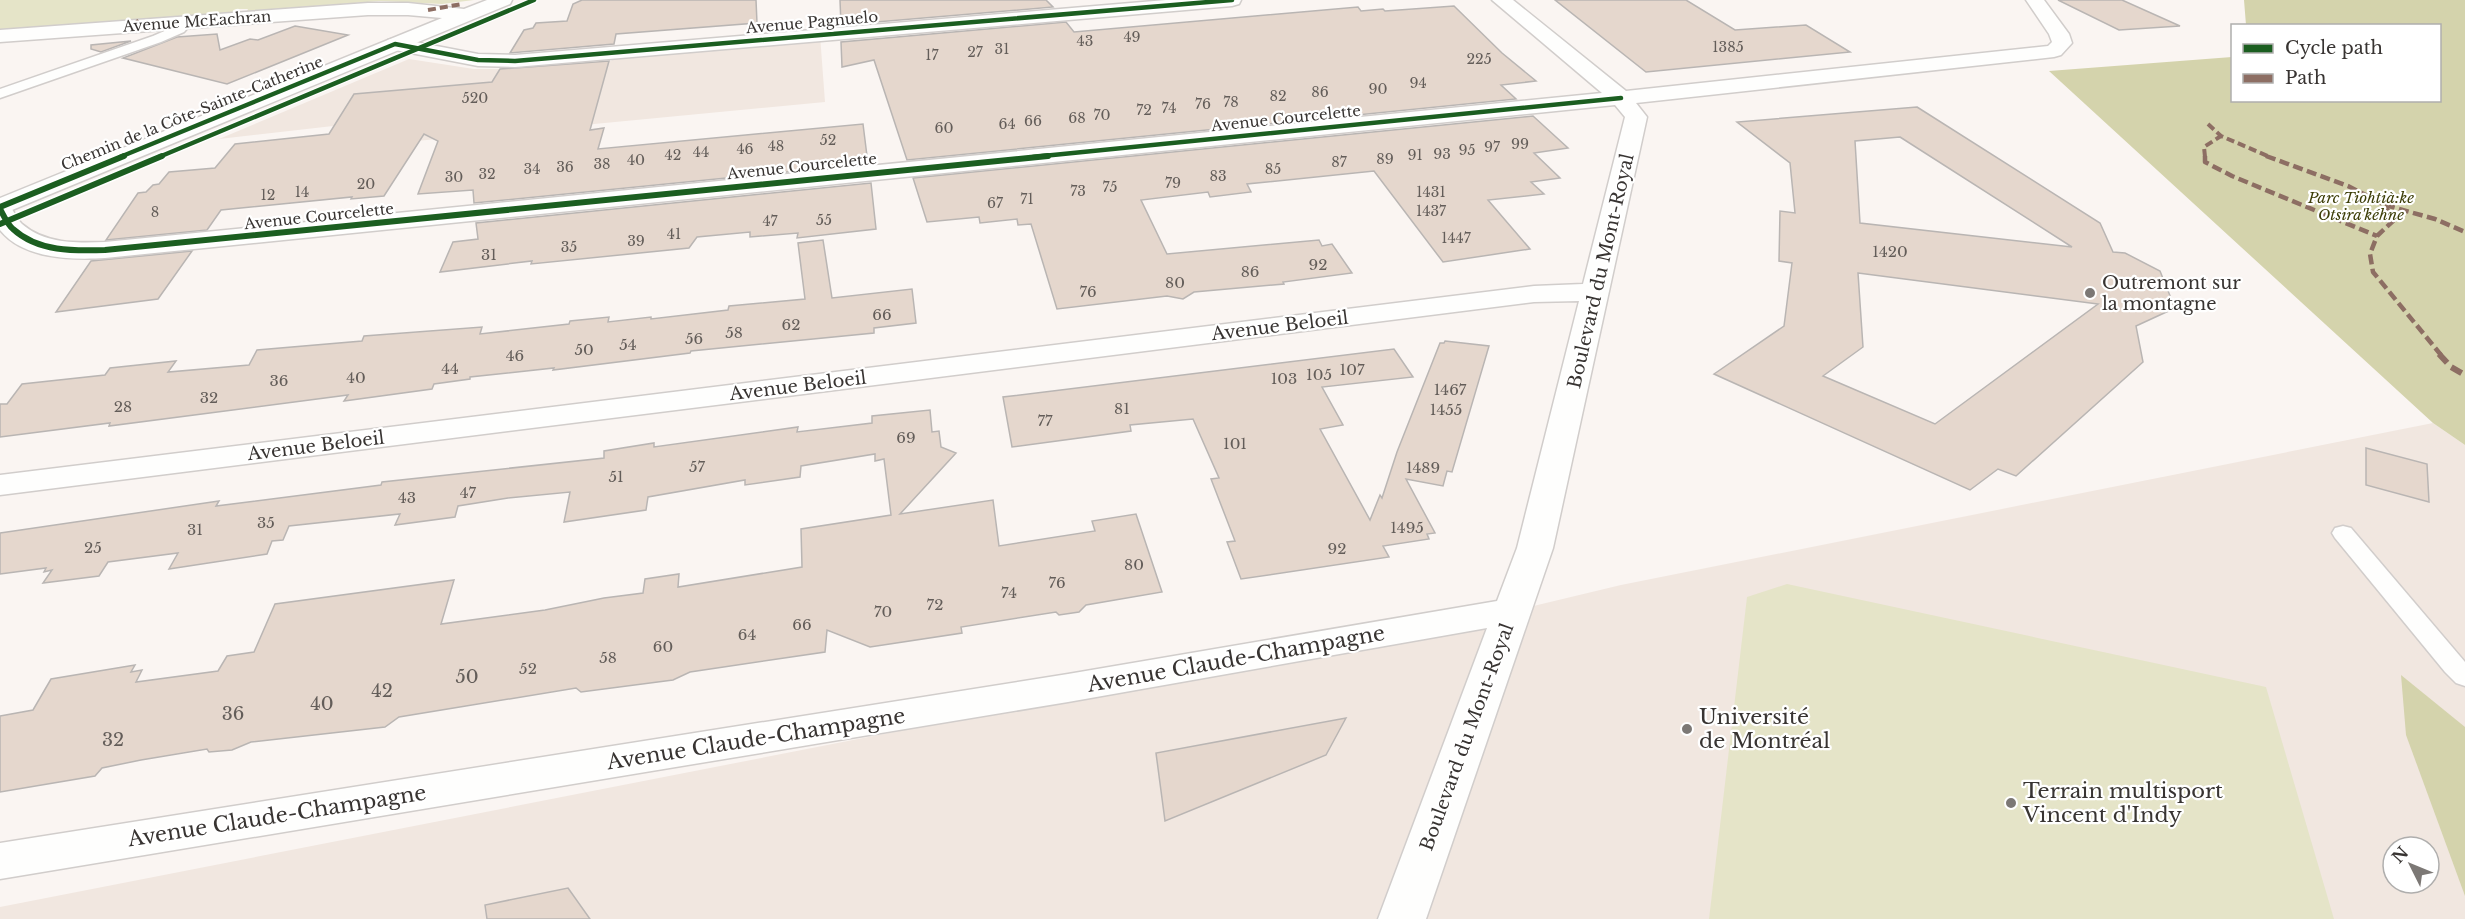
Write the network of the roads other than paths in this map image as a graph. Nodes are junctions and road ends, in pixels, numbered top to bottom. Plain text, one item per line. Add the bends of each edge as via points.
1 (503, 0) edge
2 (1232, 0) edge
3 (1501, 0) edge
4 (2035, 0) edge
5 (1163, 3) edge
6 (466, 15) junction
7 (187, 22) junction
8 (0, 36) edge
9 (395, 44) junction
10 (28, 84) junction
11 (0, 85) edge
12 (0, 94) edge
13 (1622, 98) junction
14 (0, 208) edge
15 (1596, 292) junction
16 (0, 485) edge
17 (2343, 533) dead end
18 (1512, 611) junction
19 (2465, 677) edge
20 (0, 861) edge
21 (1402, 919) edge

1 - 6 street, Chemin de la Côte-Sainte-Catherine
2 - 5 street, Avenue Pagnuelo
3 - 13 street
4 - 13 street via 2059,34 2062,43 2054,51
5 - 9 street, Avenue Pagnuelo via 515,61 478,60
6 - 7 street, Avenue McEachran via 376,8
6 - 9 street, Chemin de la Côte-Sainte-Catherine
7 - 8 street, Avenue McEachran
7 - 10 lane via 168,34
9 - 14 street, Chemin de la Côte-Sainte-Catherine
10 - 11 lane
10 - 12 lane
13 - 14 street, Avenue Courcelette via 136,248 84,250 49,246 14,229
13 - 15 street, Boulevard du Mont-Royal via 1636,117
15 - 16 street, Avenue Beloeil via 1511,297
15 - 18 street, Boulevard du Mont-Royal via 1535,548
17 - 19 lane
18 - 20 street, Avenue Claude-Champagne via 1068,688
18 - 21 street, Boulevard du Mont-Royal

